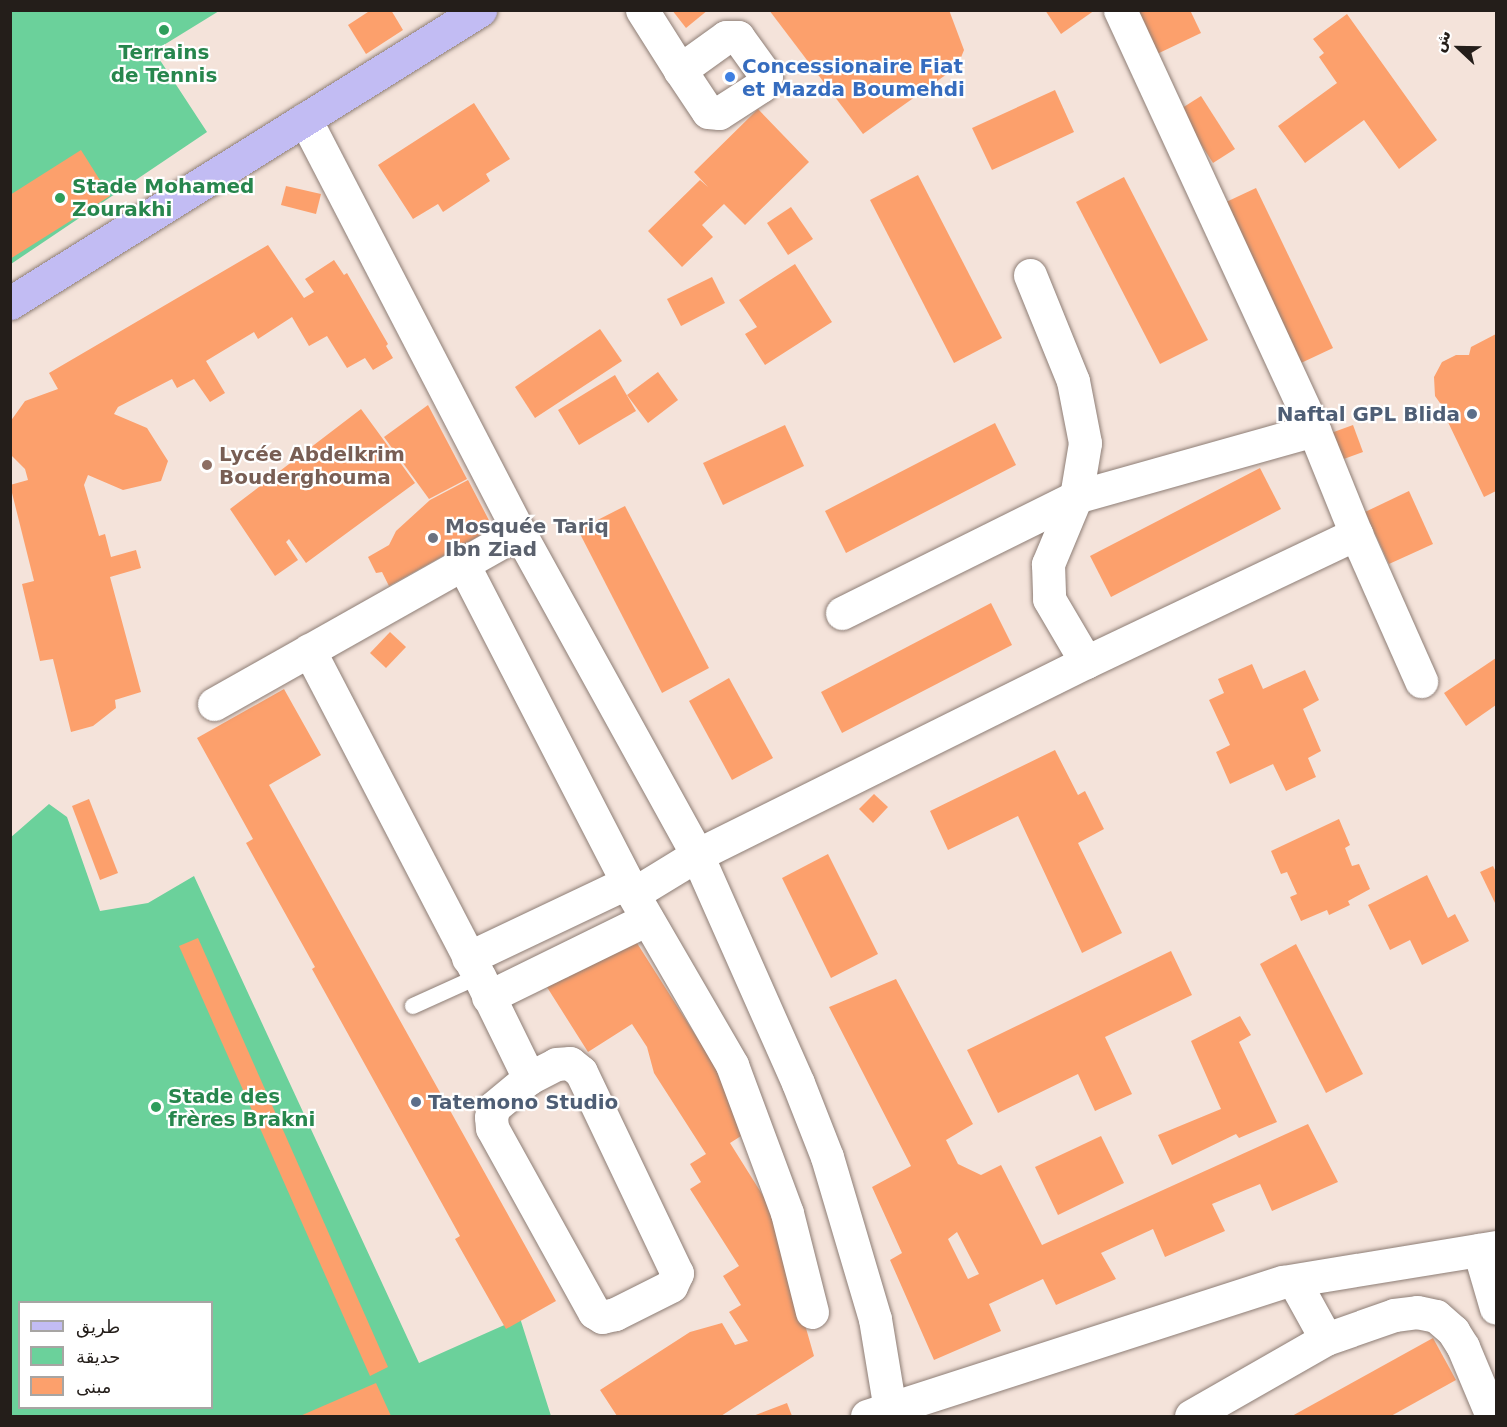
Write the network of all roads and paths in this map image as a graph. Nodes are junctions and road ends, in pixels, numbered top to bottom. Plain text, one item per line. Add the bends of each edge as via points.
1 (480, 10) edge
2 (642, 10) edge
3 (1120, 10) edge
4 (680, 70) dead end
5 (305, 119) junction
6 (1030, 275) dead end
7 (10, 303) edge
8 (1314, 430) junction
9 (1076, 497) junction
10 (519, 532) junction
11 (1356, 534) junction
12 (463, 564) junction
13 (842, 613) dead end
14 (309, 650) junction
15 (1086, 662) junction
16 (1421, 681) dead end
17 (214, 704) dead end
18 (697, 855) junction
19 (636, 898) junction
20 (478, 977) junction
21 (413, 1006) dead end
22 (529, 1078) junction
23 (1488, 1249) edge
24 (1294, 1281) junction
25 (1497, 1308) edge
26 (812, 1312) dead end
27 (1326, 1340) junction
28 (882, 1414) edge
29 (1191, 1416) edge
30 (1492, 1416) edge

1 - 5 main road
2 - 4 street
3 - 8 street
5 - 7 main road
5 - 10 street
6 - 9 street via 1073,381 1085,443
8 - 9 street
8 - 11 street
9 - 13 street
9 - 15 street via 1048,564 1049,599
10 - 12 street
10 - 18 street
11 - 15 street
11 - 16 street
12 - 14 street
12 - 19 street
14 - 17 street
14 - 20 street
15 - 18 street
18 - 19 street
18 - 28 street via 827,1157 875,1319
19 - 20 street
19 - 20 street
19 - 26 street via 732,1065 788,1213
20 - 21 lane
20 - 22 street
22 - 22 street via 556,1064 570,1063 581,1072 676,1273 671,1286 615,1314 602,1317 594,1312 492,1128 494,1107
23 - 24 street
23 - 25 street
24 - 27 street
24 - 28 street
27 - 29 street
27 - 30 street via 1394,1316 1417,1312 1436,1316 1453,1331 1462,1347

